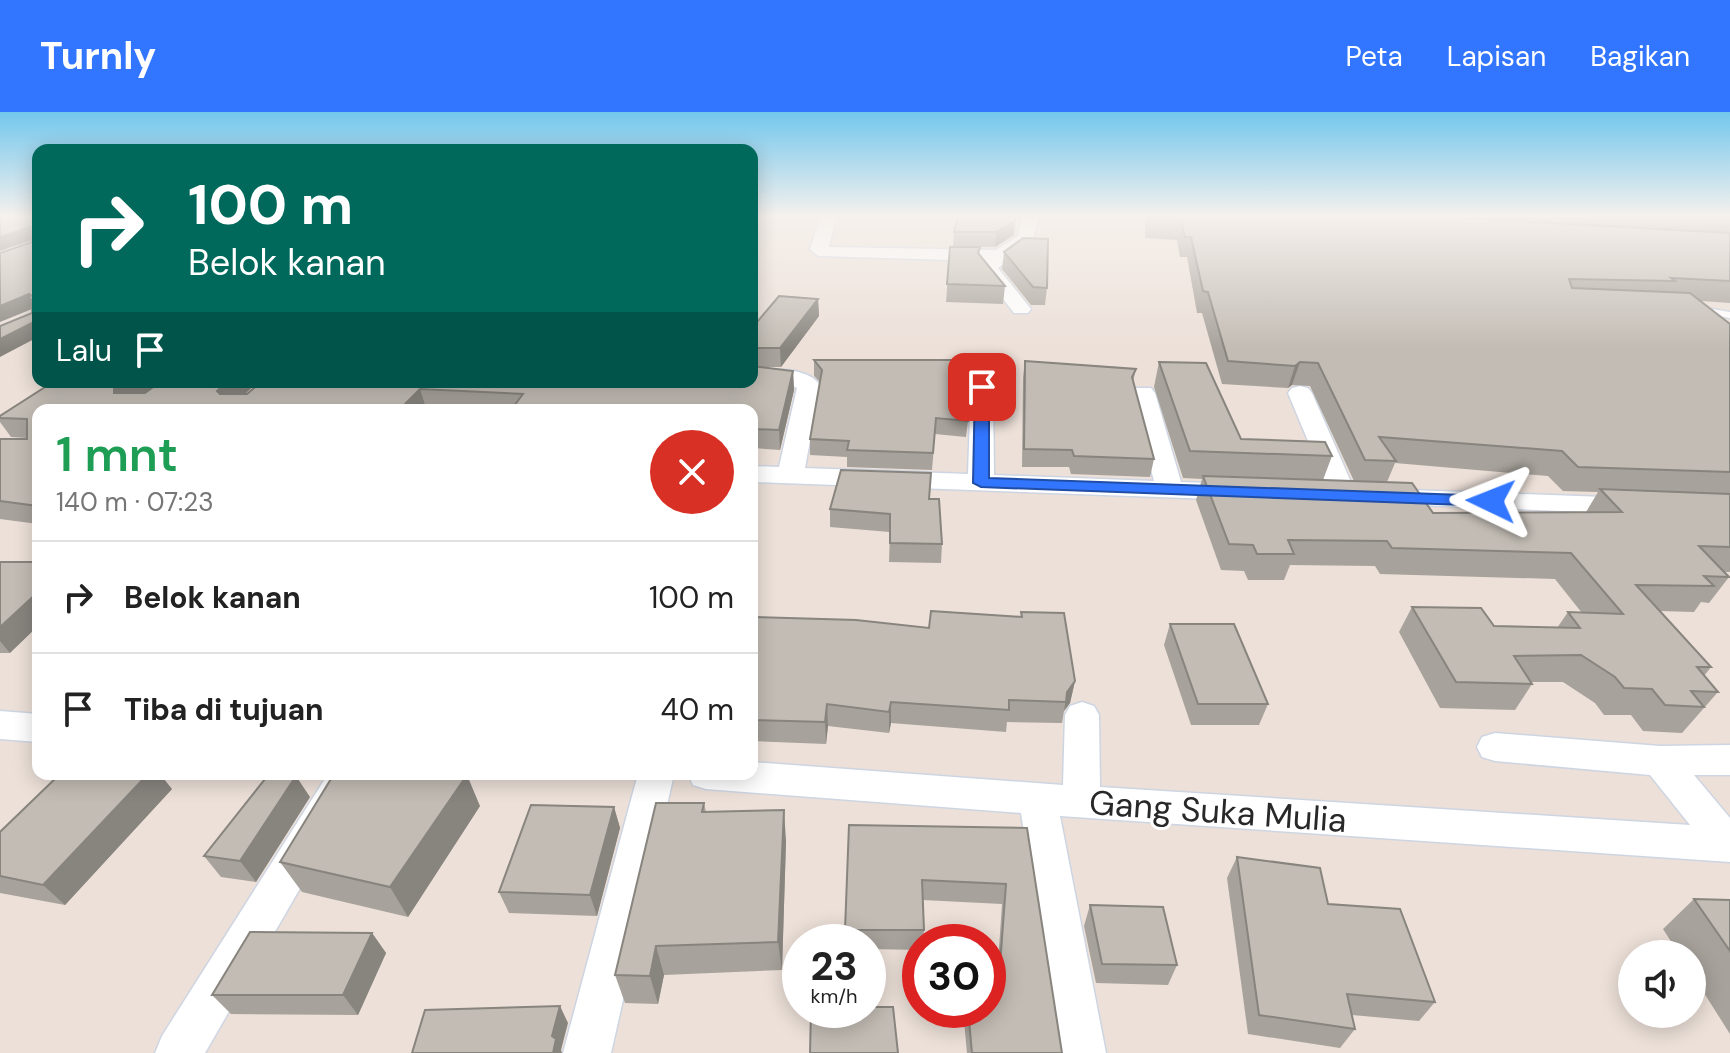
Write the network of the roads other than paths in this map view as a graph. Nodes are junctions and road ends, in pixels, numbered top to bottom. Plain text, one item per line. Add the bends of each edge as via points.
1 (993, 261) edge
2 (1021, 309) dead end
3 (1685, 309) edge
4 (1730, 315) edge
5 (758, 376) edge
6 (982, 387) dead end
7 (1143, 393) dead end
8 (1300, 393) dead end
9 (758, 474) edge
10 (790, 476) junction
11 (981, 483) junction
12 (1170, 490) junction
13 (1265, 493) edge
14 (1312, 495) edge
15 (1344, 496) junction
16 (1655, 506) edge
17 (1082, 715) dead end
18 (0, 725) edge
19 (32, 728) edge
20 (1495, 747) dead end
21 (1730, 760) edge
22 (1660, 761) junction
23 (758, 778) edge
24 (344, 780) edge
25 (655, 780) edge
26 (1038, 799) junction
27 (1081, 802) junction
28 (1729, 844) edge
29 (179, 1053) edge
30 (587, 1053) edge
31 (1082, 1053) edge

1 - 2 street via 988,268
3 - 4 lane
5 - 10 street via 796,378 809,385
6 - 11 street
7 - 12 street
8 - 15 street
9 - 10 street
10 - 11 street
11 - 12 street
12 - 13 street
14 - 15 street
15 - 16 street
17 - 27 street
18 - 19 street
20 - 22 street
21 - 22 street
22 - 28 street
23 - 26 street, Gang Suka Mulia
24 - 29 street
25 - 30 street
26 - 27 street, Gang Suka Mulia
26 - 31 street
27 - 28 street, Gang Suka Mulia

